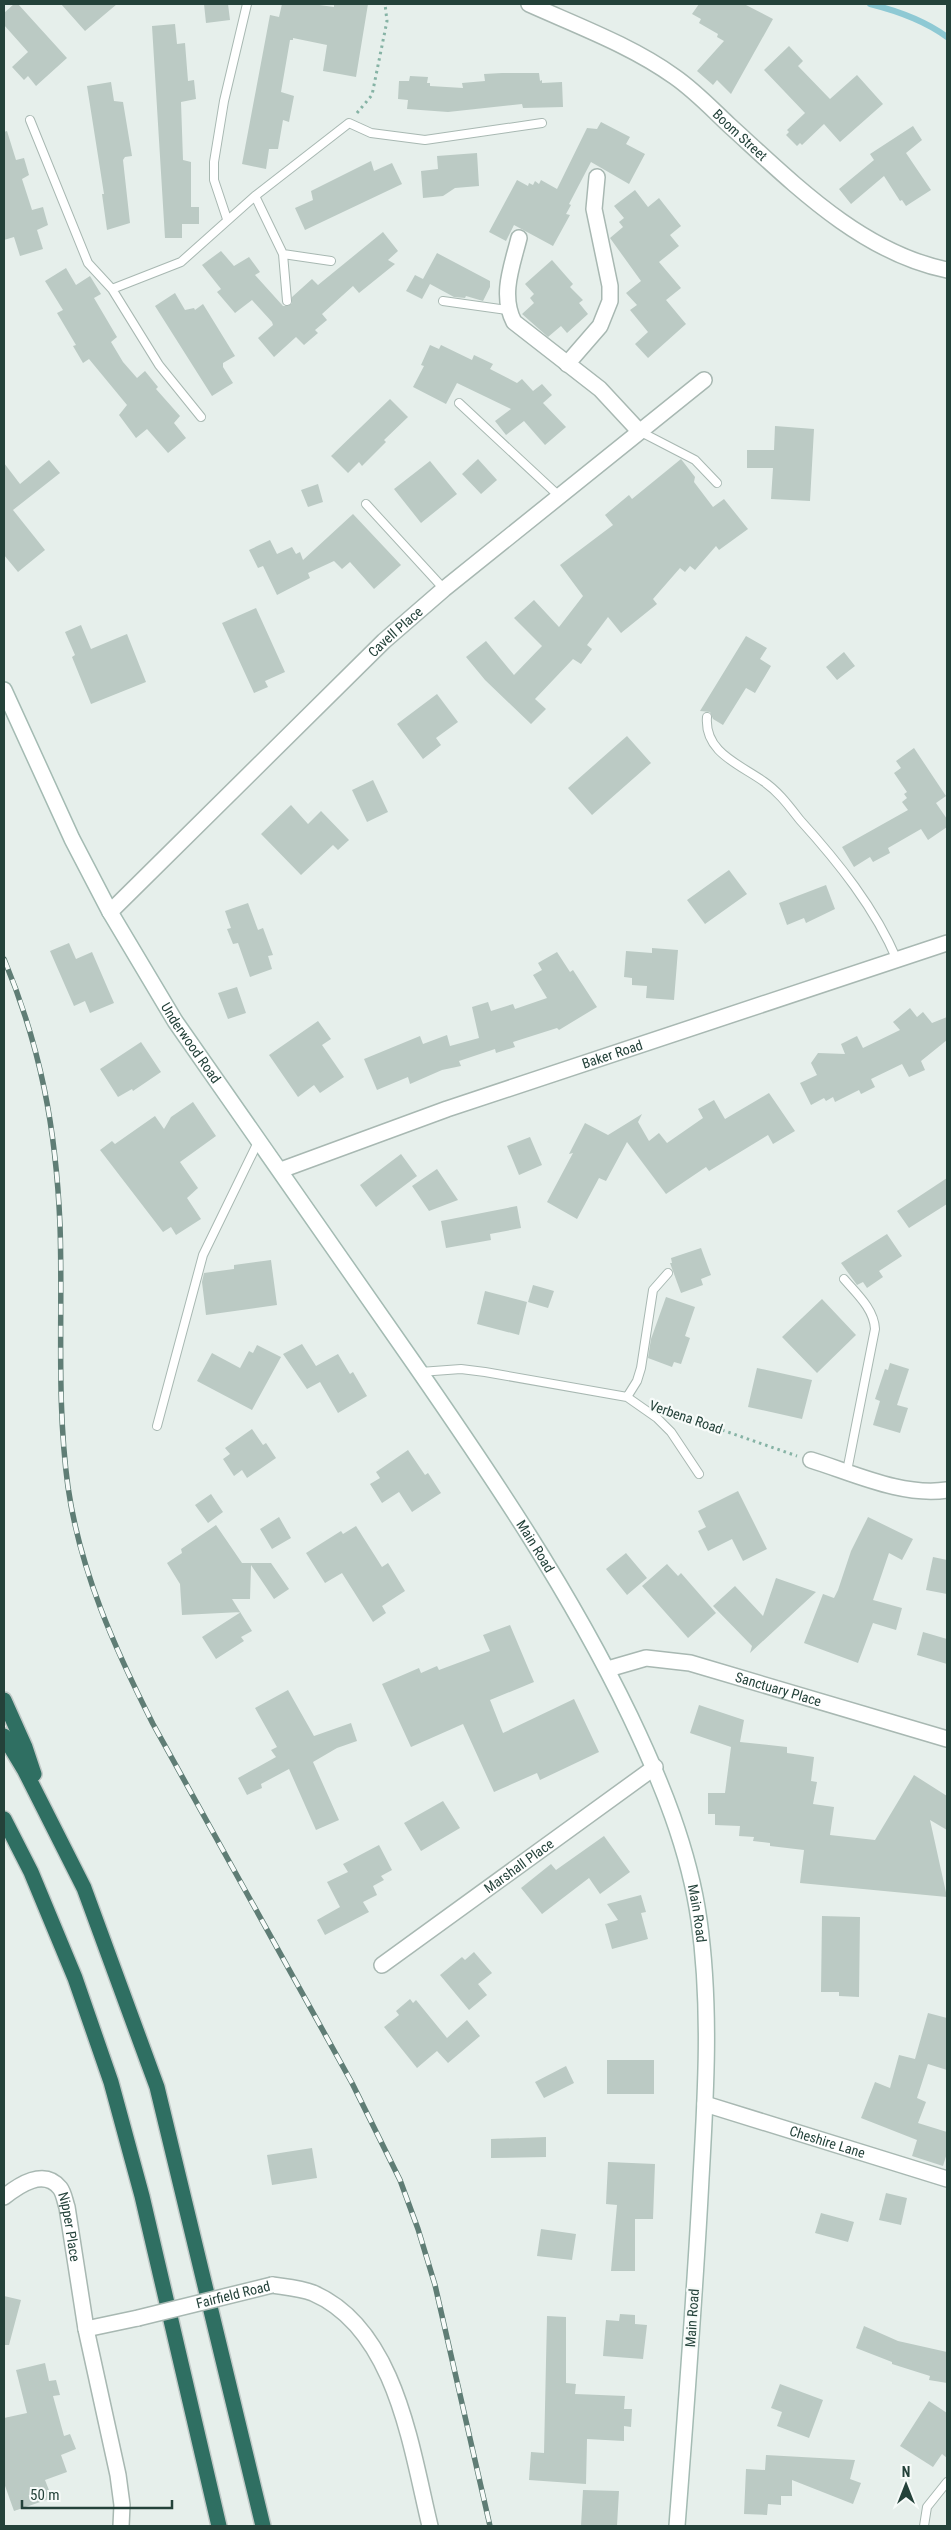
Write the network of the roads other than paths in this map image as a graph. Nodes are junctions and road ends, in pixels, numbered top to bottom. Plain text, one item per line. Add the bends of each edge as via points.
1 (247, 4) edge
2 (529, 4) edge
3 (30, 120) dead end
4 (542, 122) dead end
5 (597, 177) dead end
6 (255, 196) junction
7 (228, 219) junction
8 (519, 238) dead end
9 (283, 254) junction
10 (331, 260) dead end
11 (947, 270) edge
12 (112, 289) junction
13 (287, 301) dead end
14 (443, 301) dead end
15 (507, 310) junction
16 (567, 364) junction
17 (704, 380) dead end
18 (459, 403) dead end
19 (201, 418) dead end
20 (639, 431) junction
21 (717, 483) dead end
22 (558, 496) junction
23 (366, 504) dead end
24 (444, 589) junction
25 (4, 690) edge
26 (707, 717) dead end
27 (110, 912) junction
28 (947, 943) edge
29 (898, 960) junction
30 (259, 1140) junction
31 (280, 1170) junction
32 (668, 1273) dead end
33 (844, 1280) dead end
34 (420, 1372) junction
35 (627, 1397) junction
36 (157, 1426) dead end
37 (811, 1460) road end
38 (847, 1471) junction
39 (699, 1474) dead end
40 (947, 1490) edge
41 (608, 1669) junction
42 (4, 1700) edge
43 (4, 1736) edge
44 (947, 1739) edge
45 (654, 1767) junction
46 (45, 1809) junction
47 (4, 1819) edge
48 (382, 1965) dead end
49 (705, 2104) junction
50 (947, 2179) edge
51 (4, 2197) edge
52 (86, 2329) junction
53 (947, 2482) edge
54 (121, 2526) edge
55 (219, 2526) edge
56 (264, 2526) edge
57 (430, 2526) edge
58 (677, 2526) edge
59 (924, 2526) edge

1 - 7 lane via 224,101 214,162 214,180
2 - 11 street, Boom Street via 650,61 694,92 802,188 869,241 896,255
3 - 12 lane via 88,263
4 - 6 lane via 425,140 371,133 349,123
5 - 16 street via 594,209 610,286 610,301 600,326
6 - 7 lane
6 - 9 lane
7 - 12 lane via 181,262
8 - 15 street via 508,284
9 - 10 lane
9 - 13 lane
12 - 19 lane via 159,365
14 - 15 lane
15 - 16 street via 514,322
16 - 20 street via 614,402
17 - 20 street, Cavell Place
18 - 22 lane
20 - 21 lane via 694,460
20 - 22 street, Cavell Place
22 - 24 street, Cavell Place
23 - 24 lane
24 - 27 street, Cavell Place via 384,641
25 - 27 street, Underwood Road via 72,840
26 - 29 lane via 706,729 717,749 775,791 817,838 885,932
27 - 30 street, Underwood Road via 175,1021
28 - 29 street, Baker Road
29 - 31 street, Baker Road via 447,1109
30 - 31 street, Underwood Road
30 - 36 lane via 203,1255
31 - 34 street, Underwood Road
32 - 35 lane via 653,1290 641,1368
33 - 38 lane via 869,1309 875,1329
34 - 35 lane via 461,1369
34 - 41 street, Main Road via 482,1461
35 - 39 lane via 671,1432
37 - 38 street
38 - 40 street via 896,1486 924,1491
41 - 44 street, Sanctuary Place via 646,1658 690,1663
41 - 45 street, Main Road
42 - 46 highway via 25,1747
43 - 46 highway
45 - 48 street, Marshall Place
45 - 49 street, Main Road via 688,1865 699,1917 707,2014
46 - 56 highway via 84,1888 157,2087
47 - 55 highway via 31,1872 71,1969 111,2082 142,2196
49 - 50 street, Cheshire Lane
49 - 58 street, Main Road
51 - 52 street, Nipper Place via 19,2185 35,2179 49,2180 61,2189 68,2207
52 - 54 street via 118,2475
52 - 57 street, Fairfield Road, bridge via 272,2285 313,2293 342,2313 373,2345 388,2375 405,2424
53 - 59 lane via 927,2507

